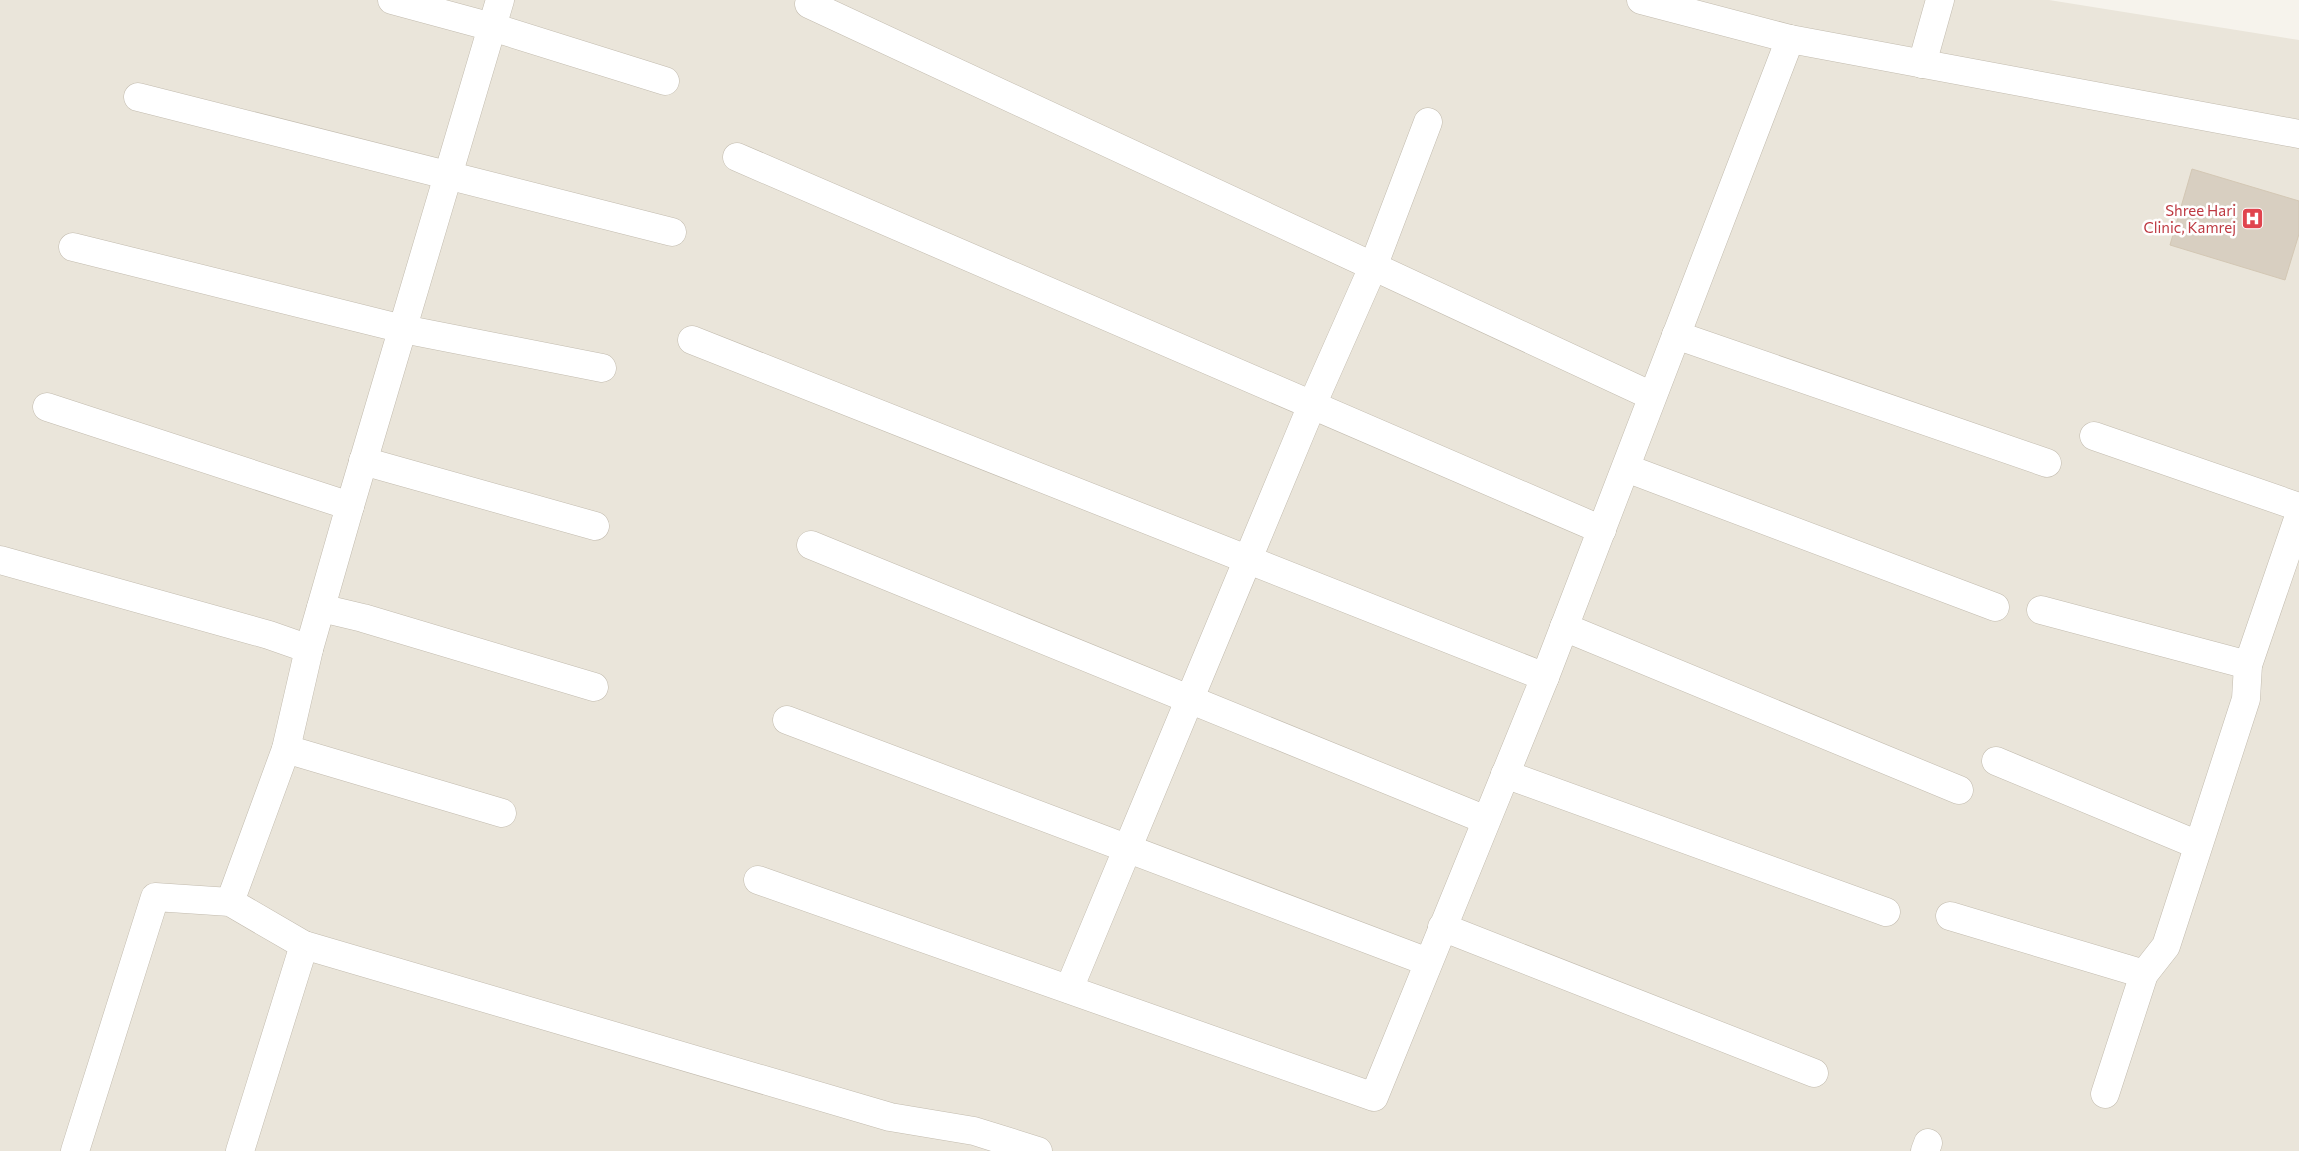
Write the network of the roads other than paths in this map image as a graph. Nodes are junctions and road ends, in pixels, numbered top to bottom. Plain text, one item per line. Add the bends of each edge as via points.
1 (392, 0) edge
2 (500, 0) edge
3 (1641, 0) edge
4 (1940, 0) edge
5 (809, 4) dead end
6 (492, 27) junction
7 (1790, 39) junction
8 (1922, 64) junction
9 (665, 81) dead end
10 (138, 97) dead end
11 (1428, 122) dead end
12 (2299, 134) edge
13 (736, 157) dead end
14 (447, 175) junction
15 (672, 232) dead end
16 (73, 247) dead end
17 (1373, 267) junction
18 (403, 329) junction
19 (1676, 335) junction
20 (692, 340) dead end
21 (602, 368) dead end
22 (1652, 396) junction
23 (1312, 404) junction
24 (46, 407) dead end
25 (2094, 436) dead end
26 (363, 461) junction
27 (2048, 463) dead end
28 (1626, 468) junction
29 (350, 506) junction
30 (2299, 507) edge
31 (2299, 516) edge
32 (595, 526) dead end
33 (1602, 530) junction
34 (812, 545) dead end
35 (0, 560) edge
36 (1248, 560) junction
37 (1995, 607) dead end
38 (321, 608) junction
39 (2041, 610) dead end
40 (1564, 627) junction
41 (309, 649) junction
42 (2248, 665) junction
43 (1545, 677) junction
44 (594, 687) dead end
45 (1189, 700) junction
46 (787, 720) dead end
47 (286, 749) junction
48 (1996, 761) dead end
49 (1505, 774) junction
50 (1959, 790) dead end
51 (502, 813) dead end
52 (1486, 820) junction
53 (2198, 846) junction
54 (1128, 849) junction
55 (758, 880) dead end
56 (230, 902) junction
57 (1886, 912) dead end
58 (1950, 916) dead end
59 (1442, 927) junction
60 (304, 945) junction
61 (1428, 962) junction
62 (2144, 974) junction
63 (1069, 989) junction
64 (1814, 1073) dead end
65 (2105, 1094) dead end
66 (75, 1151) edge
67 (240, 1151) edge
68 (1038, 1151) edge

1 - 6 street
2 - 6 street
3 - 7 street
4 - 8 street
5 - 17 street
6 - 9 street
6 - 14 street
7 - 8 street
7 - 19 street
8 - 12 street
10 - 14 street
11 - 17 street
13 - 23 street
14 - 15 street
14 - 18 street
16 - 18 street
17 - 22 street
17 - 23 street
18 - 21 street
18 - 26 street
19 - 22 street
19 - 27 street
20 - 36 street
22 - 28 street
23 - 33 street
23 - 36 street
24 - 29 street
25 - 30 street
26 - 29 street
26 - 32 street
28 - 33 street
28 - 37 street
29 - 38 street
31 - 42 street
33 - 40 street
34 - 45 street
35 - 41 street via 270,635
36 - 43 street
36 - 45 street
38 - 41 street
38 - 44 street
39 - 42 street
40 - 43 street
40 - 50 street
41 - 47 street
42 - 53 street via 2246,699
43 - 49 street
45 - 52 street
45 - 54 street
46 - 54 street
47 - 51 street
47 - 56 street
48 - 53 street
49 - 52 street
49 - 57 street
52 - 59 street
53 - 62 street via 2166,946
54 - 61 street
54 - 63 street
55 - 63 street
56 - 60 street
56 - 66 street via 155,897
58 - 62 street
59 - 61 street
59 - 64 street
60 - 67 street
60 - 68 street via 890,1117 974,1132
61 - 63 street via 1374,1097
62 - 65 street

